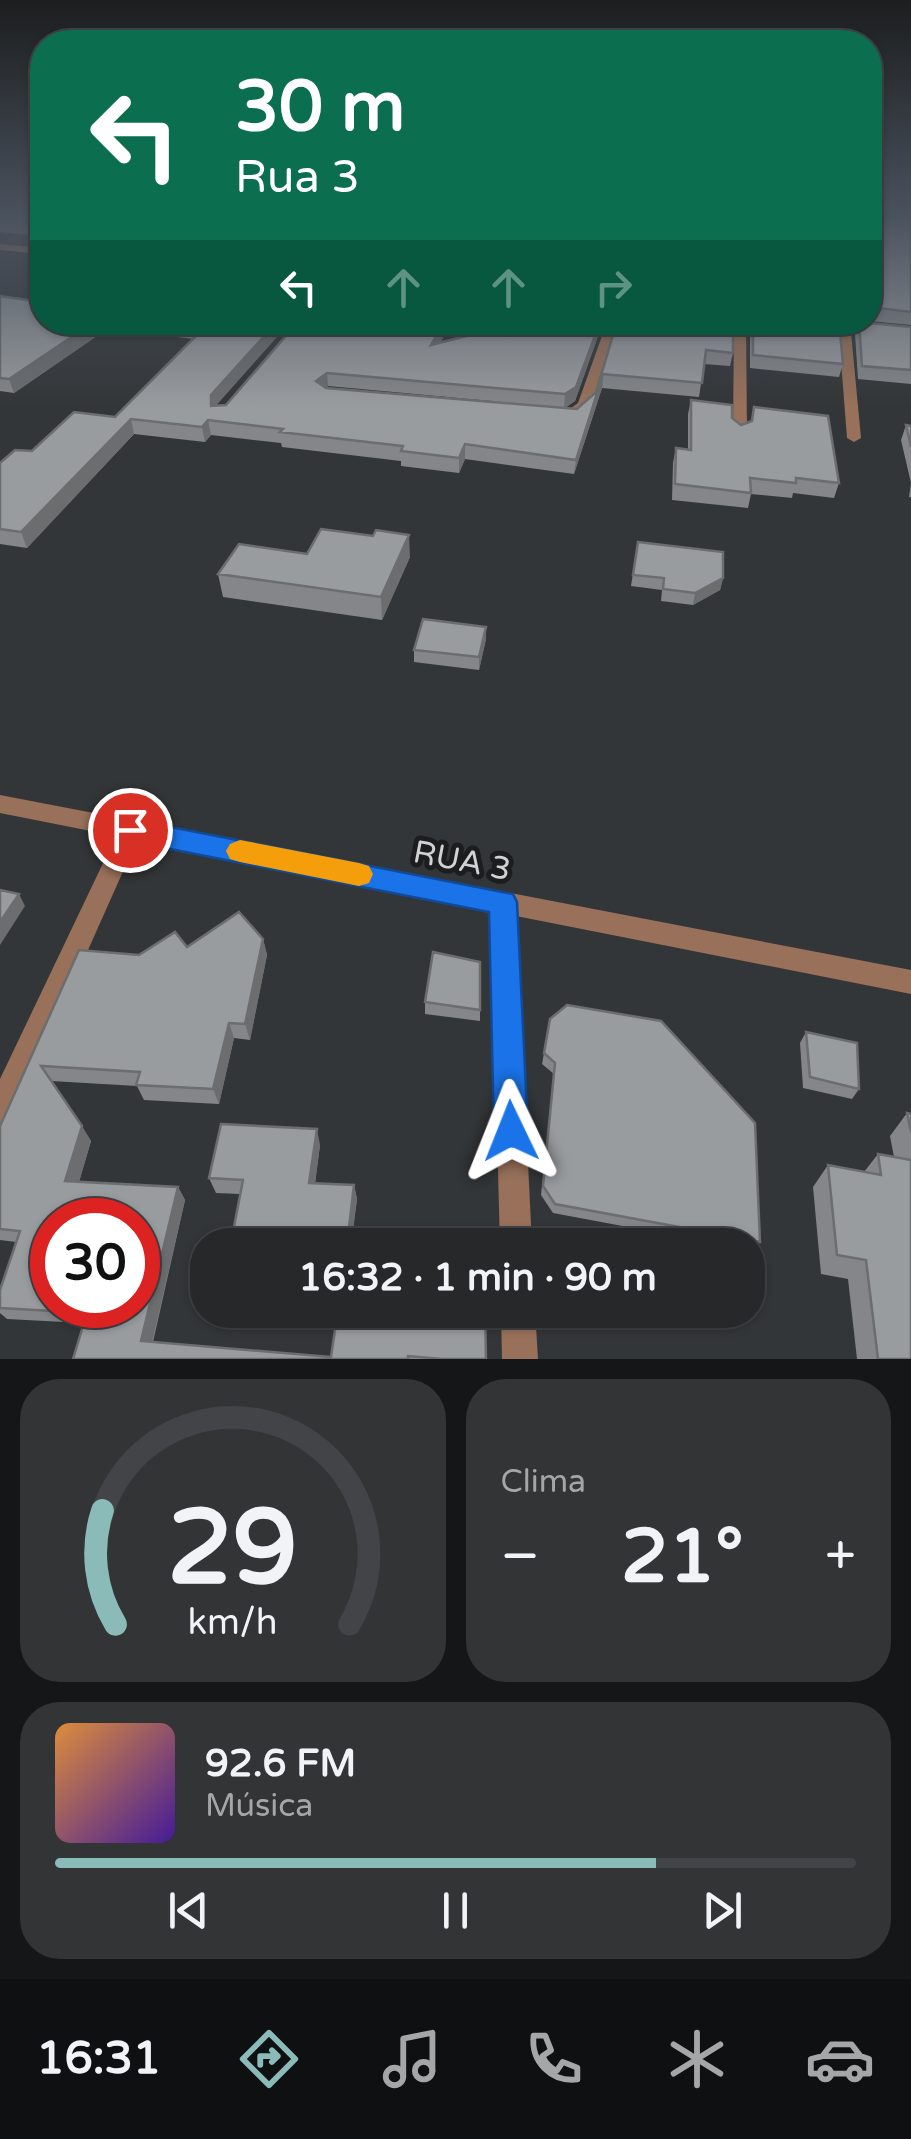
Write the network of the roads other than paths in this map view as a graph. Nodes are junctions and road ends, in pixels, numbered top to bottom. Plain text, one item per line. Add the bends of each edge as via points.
1 (609, 335) edge
2 (740, 335) edge
3 (846, 335) edge
4 (552, 417) edge
5 (740, 432) edge
6 (854, 438) dead end
7 (0, 804) edge
8 (130, 830) junction
9 (502, 902) junction
10 (911, 982) edge
11 (0, 1112) edge
12 (515, 1228) edge
13 (519, 1328) edge
14 (520, 1359) edge

1 - 4 street via 581,409
2 - 5 street
3 - 6 street
7 - 8 street, RUA 3
8 - 9 street, RUA 3
8 - 11 street
9 - 10 street, RUA 3
9 - 12 street
13 - 14 street

